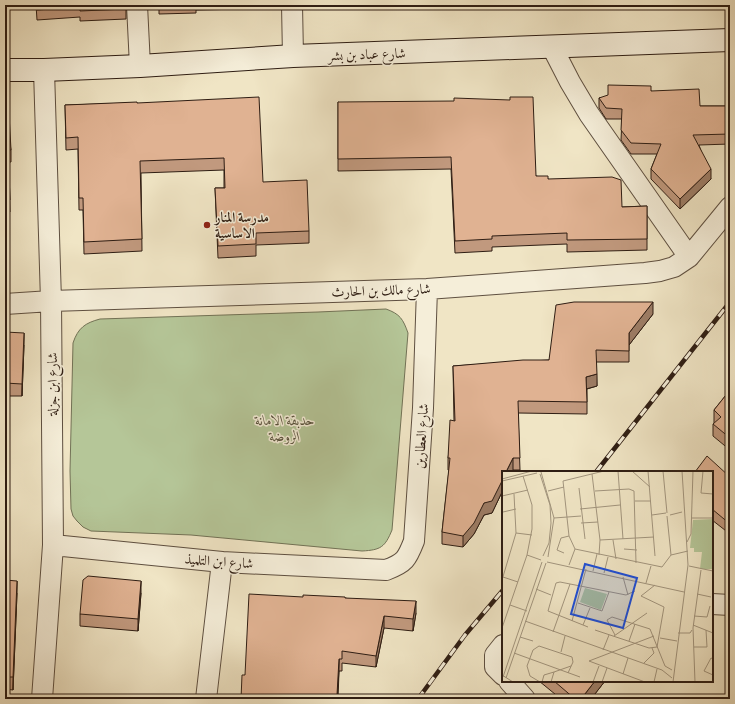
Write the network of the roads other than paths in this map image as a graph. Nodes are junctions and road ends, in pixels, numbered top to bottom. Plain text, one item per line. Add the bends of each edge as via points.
1 (137, 5) edge
2 (292, 5) edge
3 (730, 40) edge
4 (552, 47) junction
5 (293, 56) junction
6 (140, 66) junction
7 (5, 70) edge
8 (44, 70) junction
9 (730, 207) edge
10 (688, 257) junction
11 (427, 289) junction
12 (51, 301) junction
13 (5, 304) edge
14 (53, 545) junction
15 (222, 562) junction
16 (386, 570) joint
17 (713, 604) edge
18 (730, 605) edge
19 (502, 646) edge
20 (502, 674) edge
21 (510, 682) edge
22 (42, 699) edge
23 (206, 699) edge
24 (526, 699) edge

1 - 6 street
2 - 5 street
3 - 4 street, شارع عباد بن بشر
4 - 5 street, شارع عباد بن بشر
4 - 10 street via 589,114
5 - 6 street, شارع عباد بن بشر
6 - 8 street, شارع عباد بن بشر
7 - 8 street, شارع عباد بن بشر
8 - 12 street, شارع ابن جزلة
9 - 10 street, شارع مالك بن الحارث
10 - 11 street, شارع مالك بن الحارث via 674,267 645,273
11 - 12 street, شارع مالك بن الحارث
11 - 16 street, شارع العطارين via 423,408 414,541 407,557 398,566
12 - 13 street, شارع مالك بن الحارث
12 - 14 street, شارع ابن جزلة
14 - 15 street, شارع ابن التلميذ
14 - 22 street, شارع ابن جزلة
15 - 16 street, شارع ابن التلميذ
15 - 23 street
17 - 18 street
19 - 20 street via 495,655 495,667
21 - 24 street

